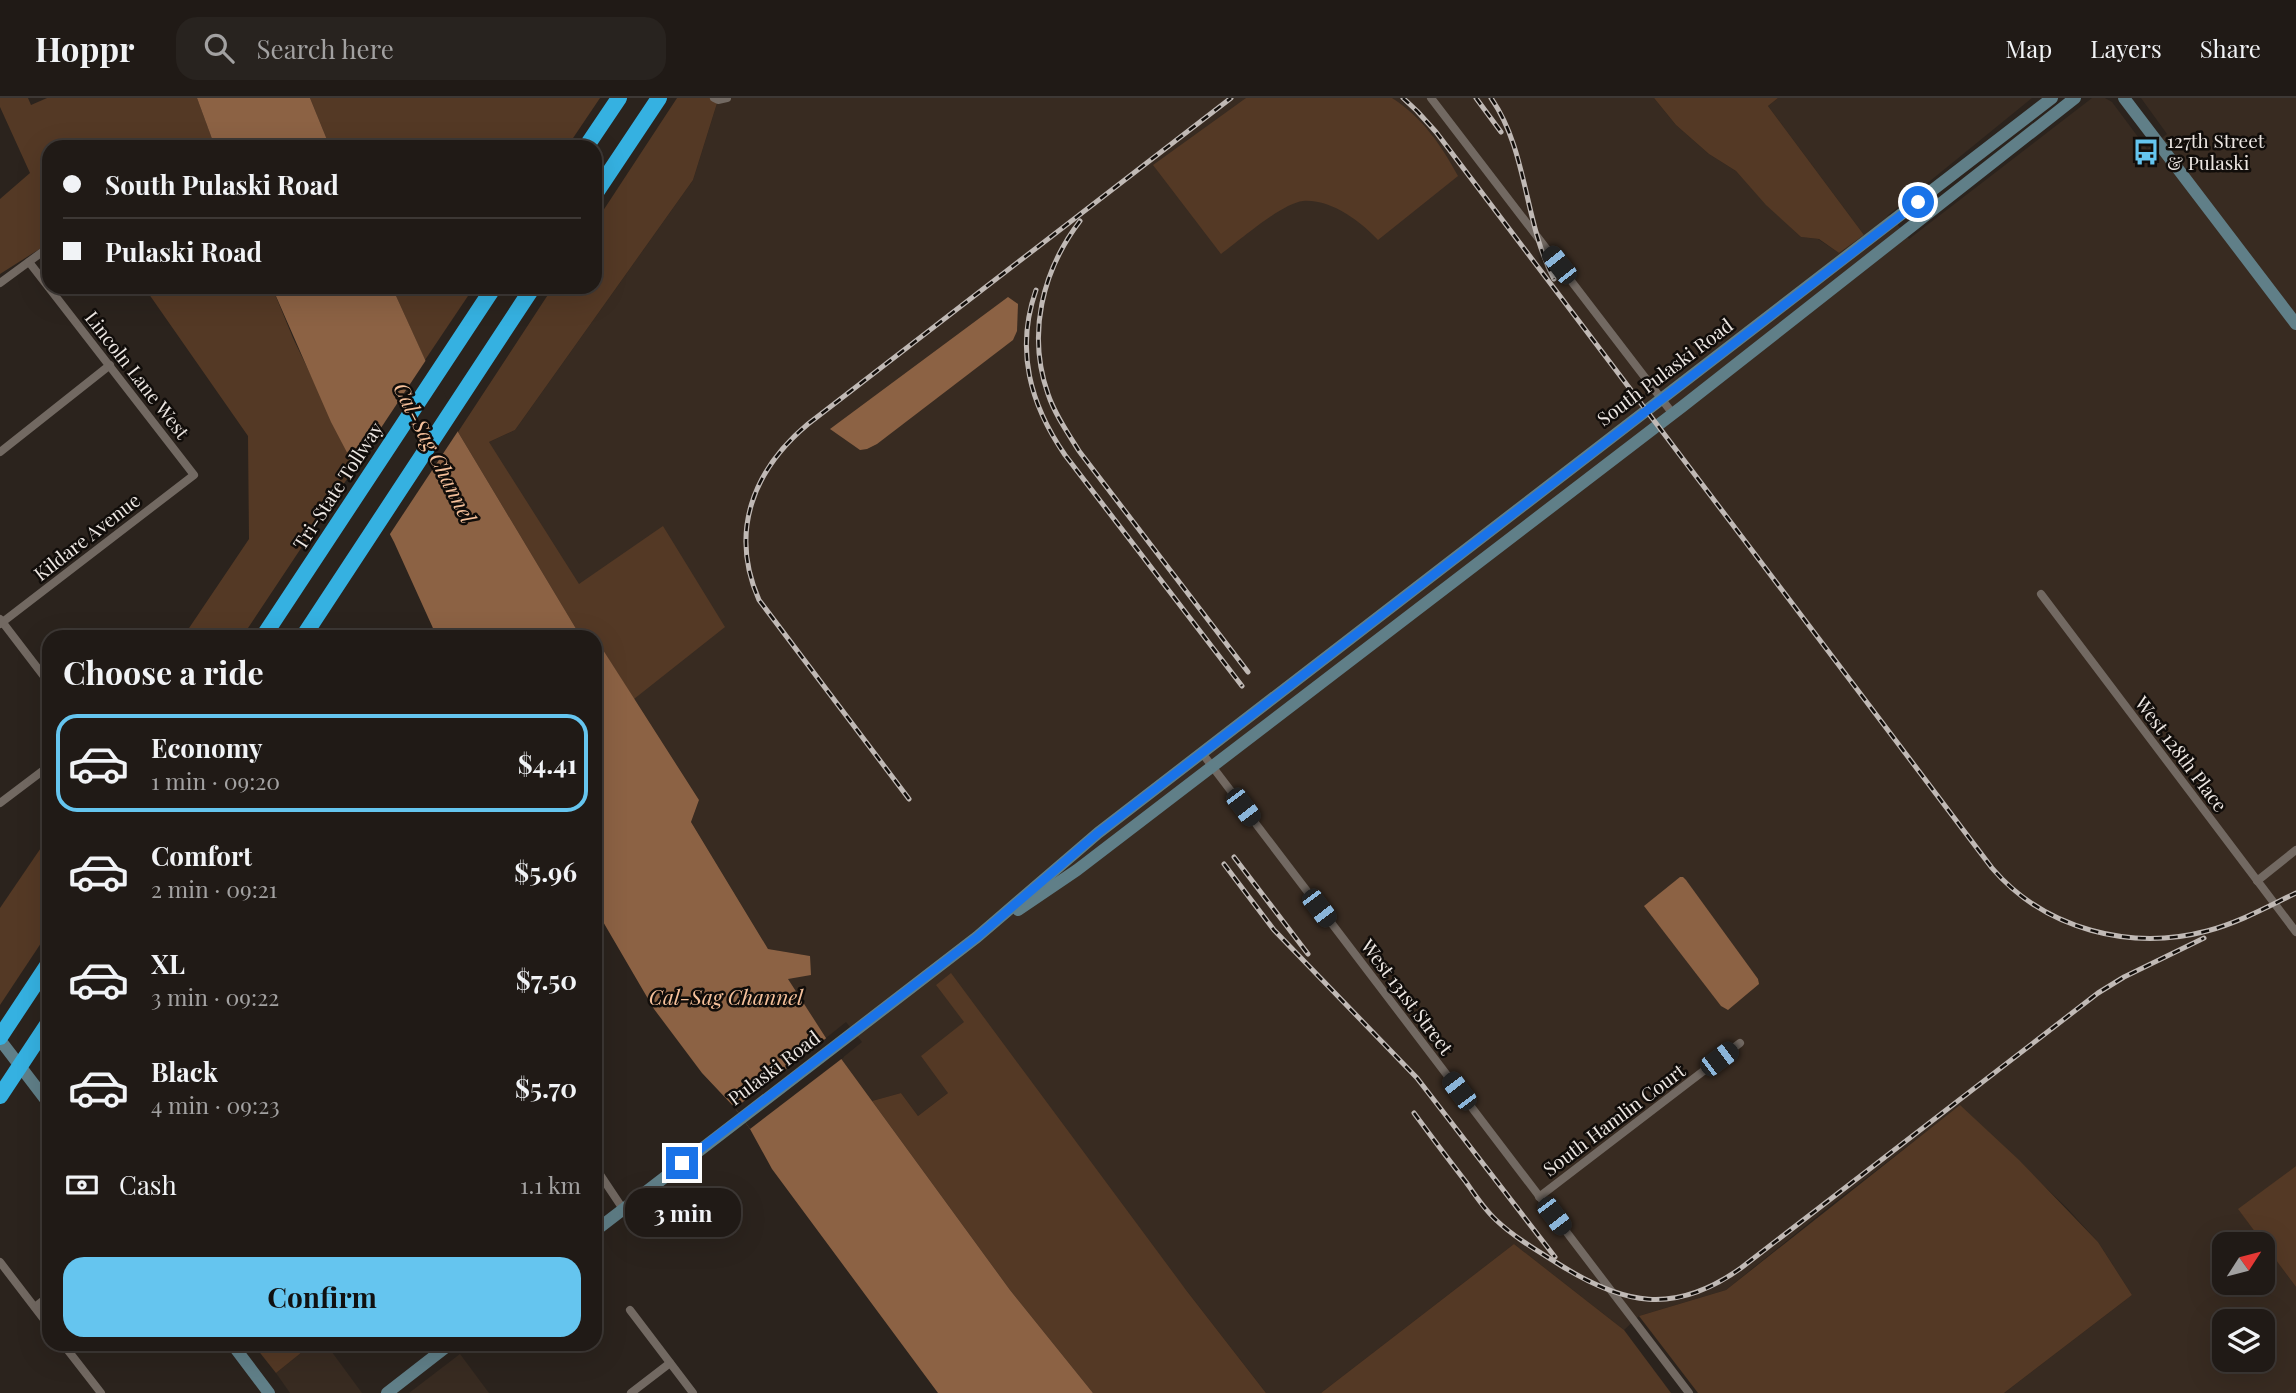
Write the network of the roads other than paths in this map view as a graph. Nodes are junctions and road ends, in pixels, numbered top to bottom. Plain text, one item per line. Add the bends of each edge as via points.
1 (619, 98) edge
2 (659, 98) edge
3 (714, 98) edge
4 (727, 98) edge
5 (1431, 98) edge
6 (2052, 98) edge
7 (2075, 98) edge
8 (2124, 98) edge
9 (591, 140) edge
10 (602, 184) edge
11 (42, 252) edge
12 (29, 262) junction
13 (42, 279) edge
14 (0, 284) edge
15 (54, 294) edge
16 (489, 294) edge
17 (528, 294) edge
18 (2296, 324) edge
19 (110, 365) junction
20 (1662, 399) junction
21 (1673, 414) junction
22 (0, 452) edge
23 (194, 474) joint
24 (2040, 594) dead end
25 (1, 622) edge
26 (268, 630) edge
27 (308, 630) edge
28 (42, 674) edge
29 (1202, 753) junction
30 (1212, 766) junction
31 (42, 771) edge
32 (0, 803) edge
33 (2296, 850) edge
34 (2257, 881) junction
35 (2296, 932) edge
36 (977, 937) junction
37 (42, 974) edge
38 (42, 1033) edge
39 (0, 1038) edge
40 (1740, 1043) dead end
41 (3, 1092) edge
42 (42, 1095) edge
43 (602, 1178) edge
44 (1539, 1197) junction
45 (623, 1209) junction
46 (602, 1226) edge
47 (0, 1262) edge
48 (42, 1302) edge
49 (35, 1307) junction
50 (630, 1310) dead end
51 (42, 1316) edge
52 (68, 1351) edge
53 (237, 1351) edge
54 (441, 1351) edge
55 (670, 1363) junction
56 (101, 1393) edge
57 (269, 1393) edge
58 (387, 1393) edge
59 (631, 1393) edge
60 (693, 1393) edge
61 (1689, 1393) edge

1 - 9 highway
2 - 10 highway
3 - 4 street
5 - 20 street
6 - 20 main road, South Pulaski Road
7 - 21 main road, South Pulaski Road
8 - 18 main road
11 - 12 street
12 - 13 street, Lincoln Lane West
12 - 14 street
15 - 19 street, Lincoln Lane West
16 - 26 highway, Tri-State Tollway
17 - 27 highway
19 - 22 street
19 - 23 street, Lincoln Lane West
20 - 21 street
20 - 29 main road, South Pulaski Road
21 - 30 main road, South Pulaski Road
23 - 25 street, Kildare Avenue
24 - 34 street, West 128th Place
25 - 28 street
29 - 30 street, West 131st Street
29 - 36 main road, Pulaski Road via 1068,856
30 - 36 main road, Pulaski Road via 1077,870
30 - 44 street, West 131st Street
31 - 32 street
33 - 34 street
34 - 35 street, West 128th Place
36 - 45 main road, Pulaski Road
37 - 39 highway
38 - 41 highway
39 - 42 main road
40 - 44 street, South Hamlin Court
43 - 45 street
44 - 61 street, West 131st Street
45 - 46 main road, Pulaski Road
47 - 49 street
48 - 49 street
49 - 51 street
50 - 55 street
52 - 56 street
53 - 57 main road
54 - 58 main road
55 - 59 street
55 - 60 street

